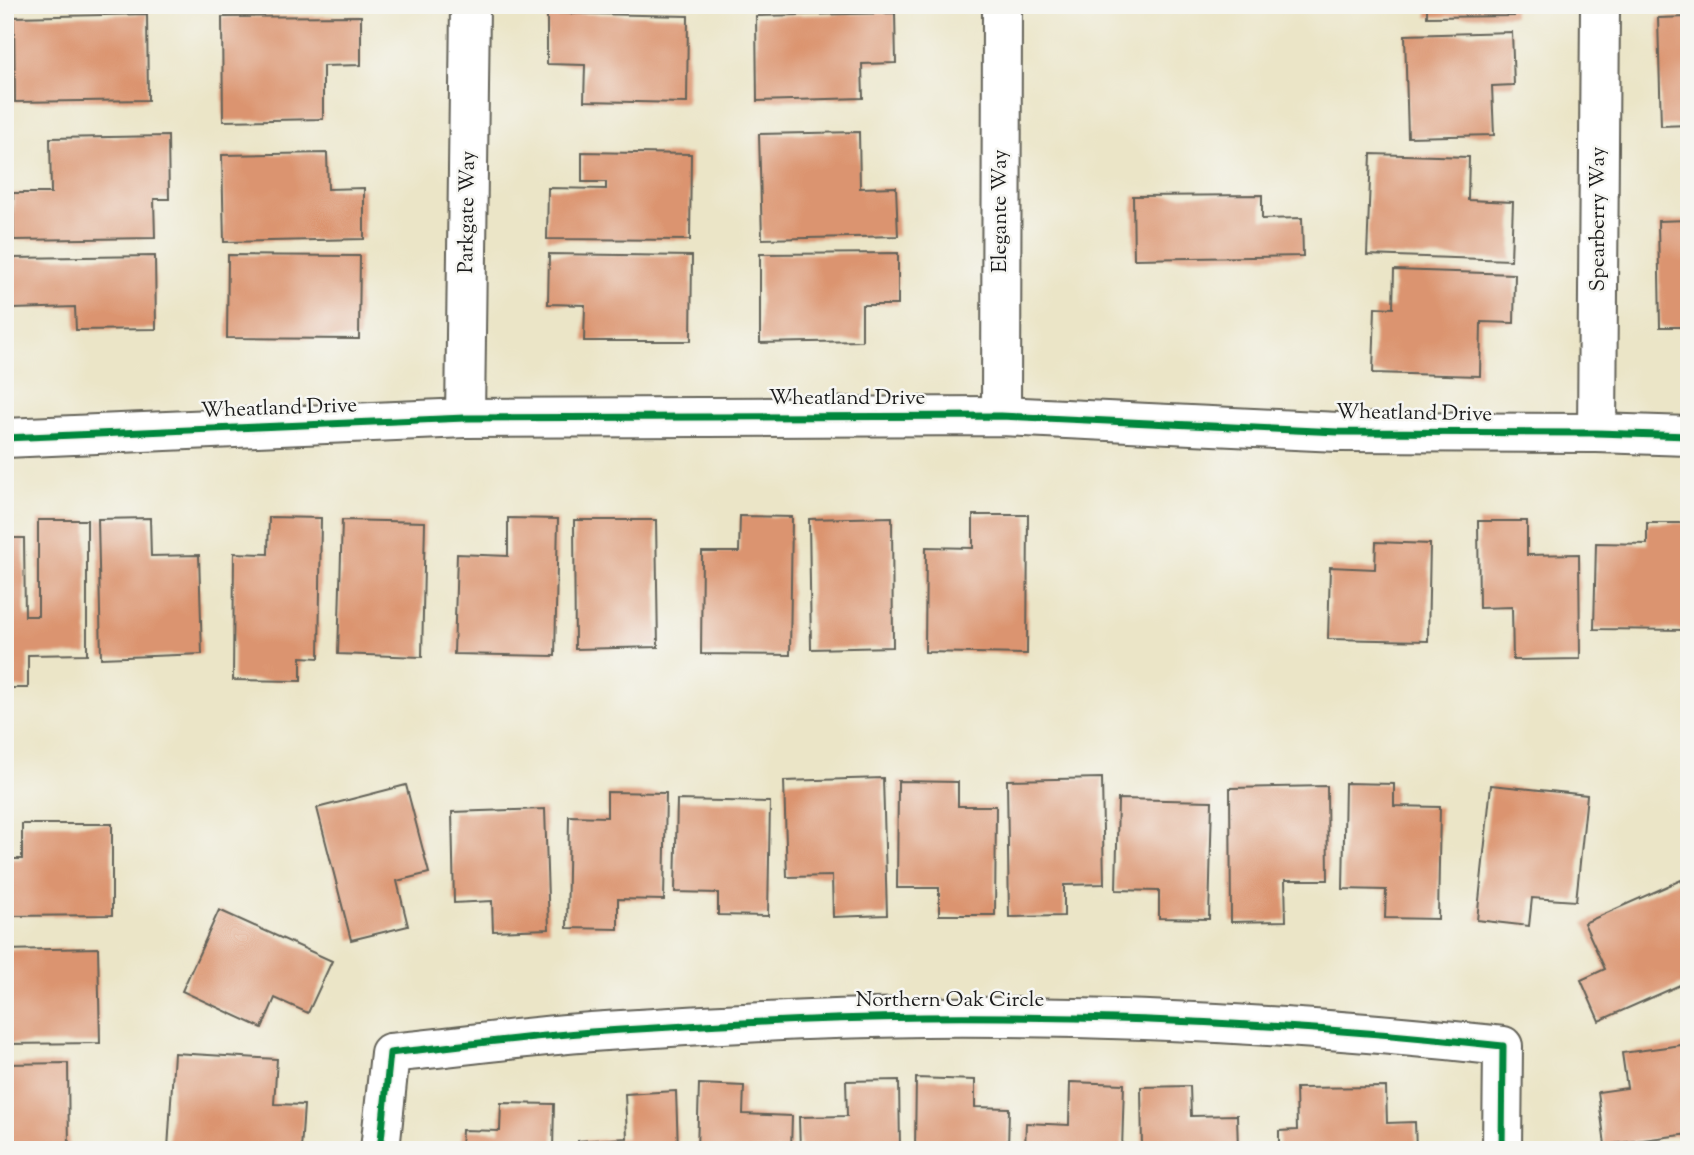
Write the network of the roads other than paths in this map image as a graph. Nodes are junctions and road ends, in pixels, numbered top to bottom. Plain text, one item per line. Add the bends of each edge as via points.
1 (470, 5) edge
2 (1002, 5) edge
3 (1600, 5) edge
4 (1000, 416) junction
5 (465, 418) junction
6 (1597, 433) junction
7 (1689, 436) edge
8 (5, 438) edge
9 (380, 1150) edge
10 (1503, 1150) edge

1 - 5 street, Parkgate Way
2 - 4 street, Elegante Way
3 - 6 street, Spearberry Way
4 - 5 street, Wheatland Drive
4 - 6 street, Wheatland Drive via 1338,432
5 - 8 street, Wheatland Drive
6 - 7 street, Wheatland Drive
9 - 10 street, Northern Oak Circle via 390,1053 602,1031 837,1019 1004,1017 1171,1021 1503,1045

